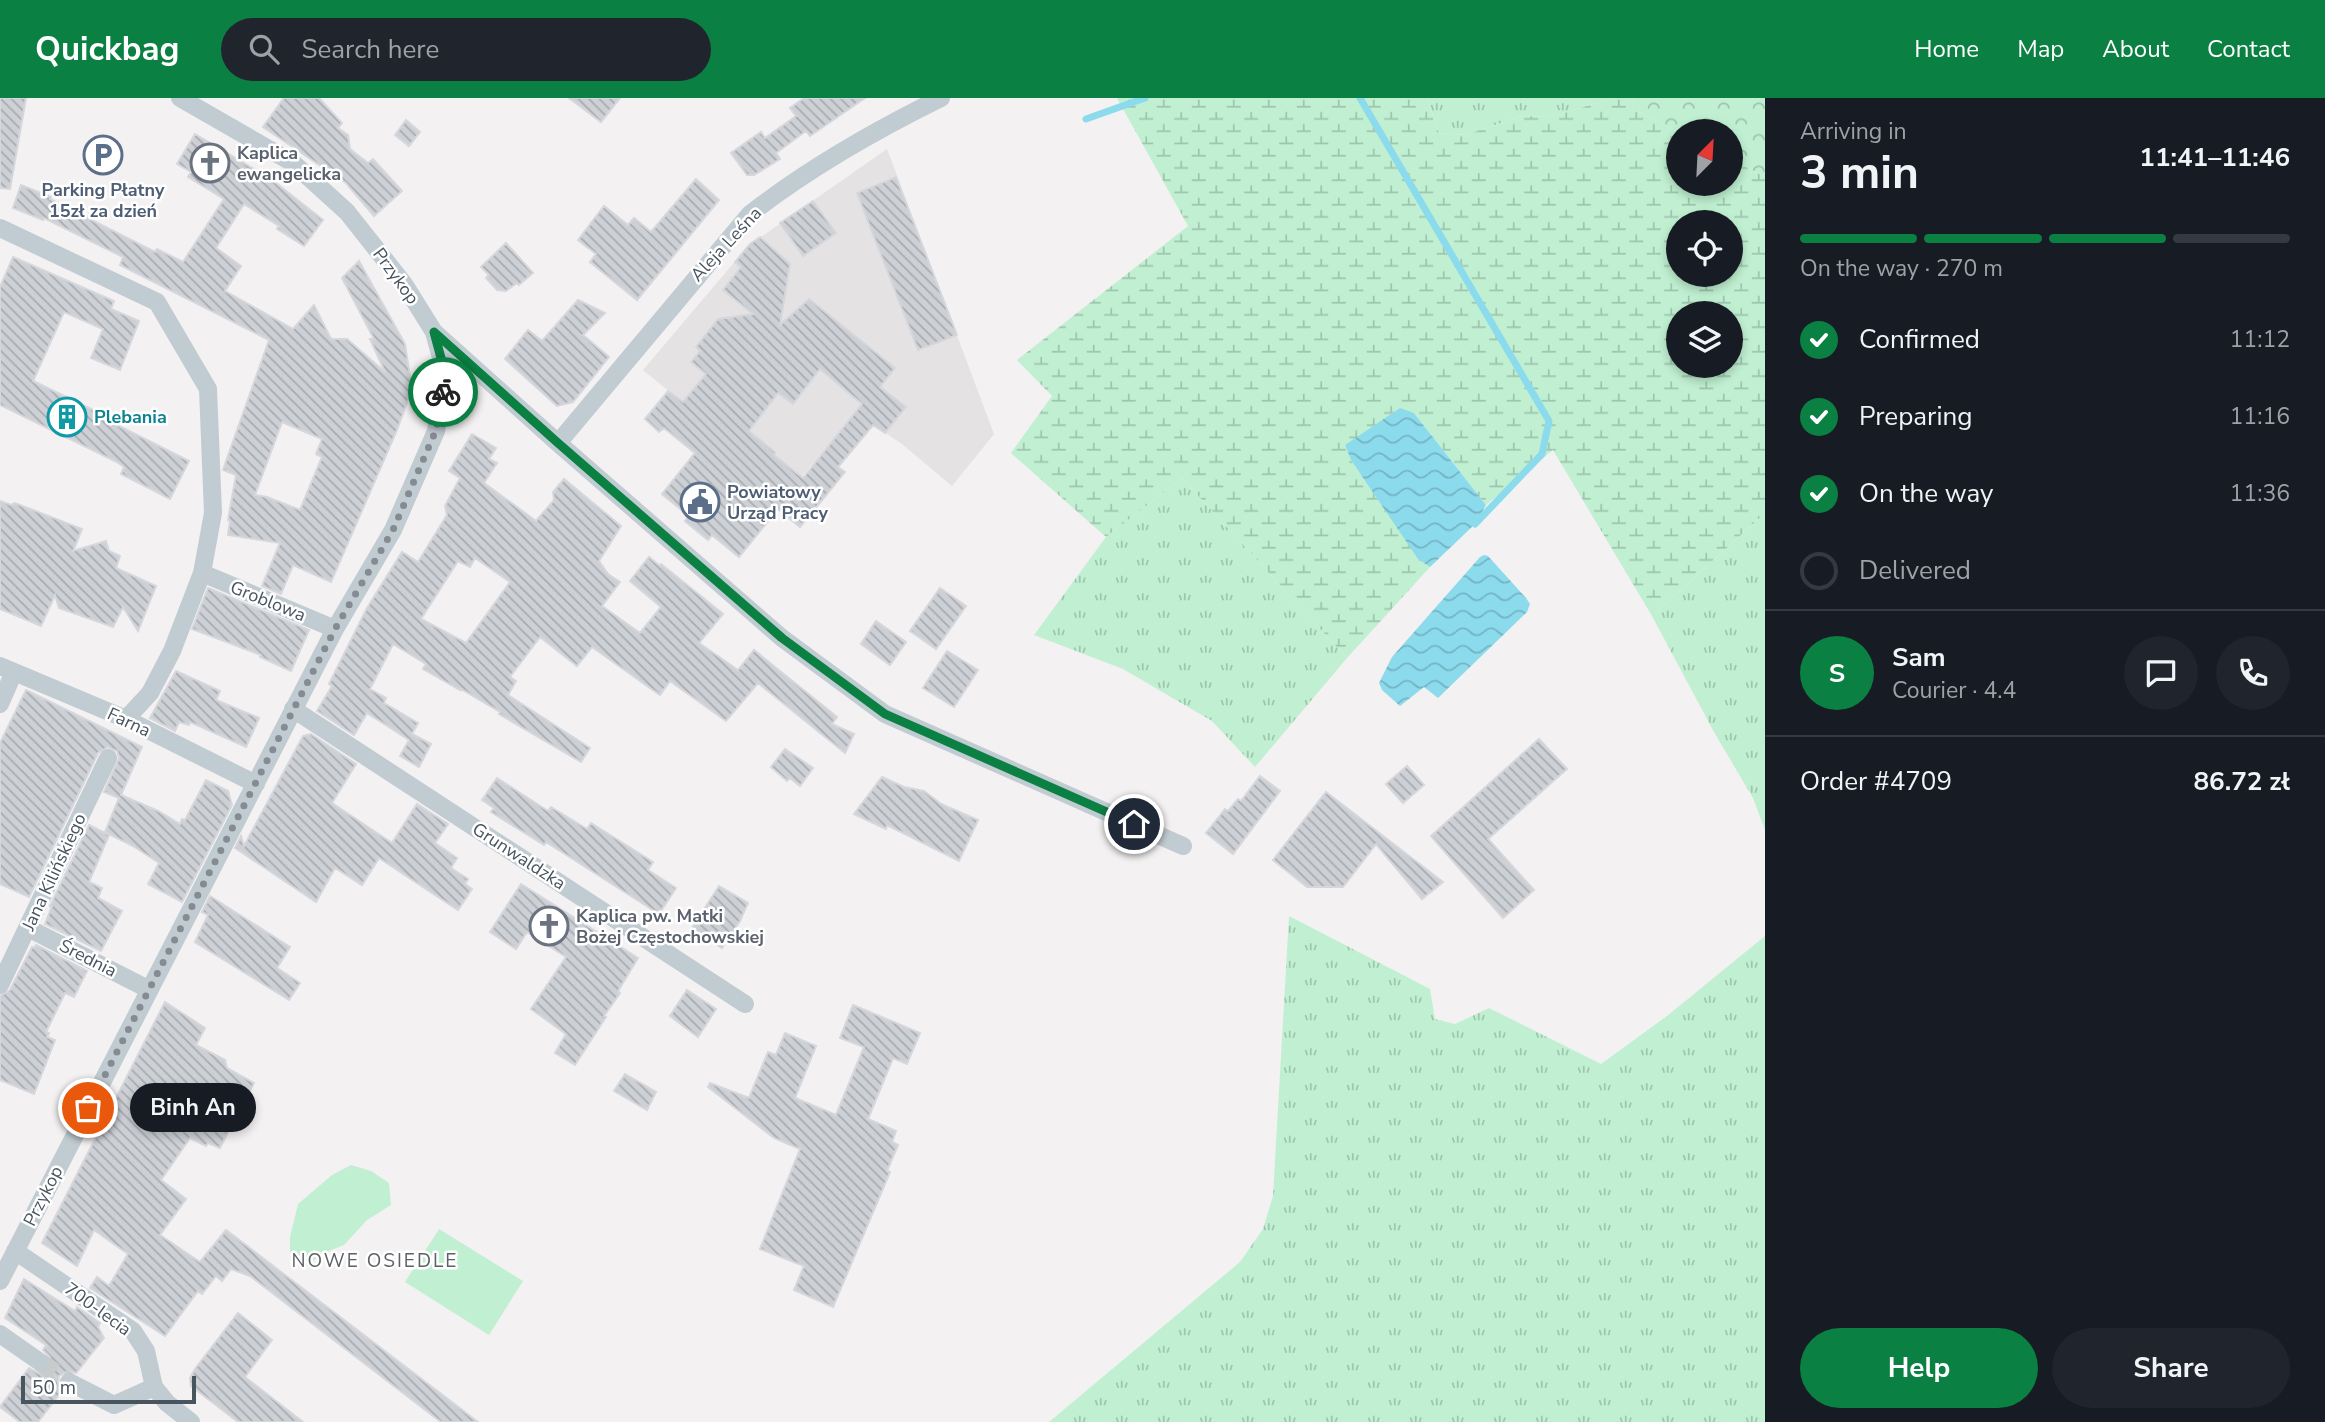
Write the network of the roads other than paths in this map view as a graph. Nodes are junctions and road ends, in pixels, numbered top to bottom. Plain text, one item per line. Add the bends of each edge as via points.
1 (180, 98) edge
2 (940, 98) edge
3 (0, 228) edge
4 (434, 332) junction
5 (558, 443) junction
6 (202, 573) junction
7 (335, 629) junction
8 (7, 669) edge
9 (0, 704) edge
10 (293, 709) junction
11 (126, 719) junction
12 (108, 758) dead end
13 (256, 784) junction
14 (1183, 846) dead end
15 (29, 928) junction
16 (0, 985) edge
17 (148, 989) junction
18 (745, 1003) dead end
19 (15, 1251) junction
20 (1, 1278) edge
21 (0, 1334) edge
22 (40, 1362) tunnel mouth
23 (69, 1382) tunnel mouth
24 (154, 1387) junction
25 (191, 1422) edge

1 - 4 street, Przykop via 293,163 347,212 404,284
2 - 5 street, Aleja Leśna via 784,188 750,214
3 - 6 street via 157,303 208,389 213,513
4 - 5 street
4 - 7 street, Przykop via 444,384 436,430 393,530
5 - 14 street via 782,638 885,714
6 - 7 street, Groblowa
6 - 11 street via 150,693
7 - 10 street, Przykop
8 - 9 street
8 - 11 street, Farna
10 - 13 street, Przykop
10 - 18 street, Grunwaldzka
11 - 13 street, Farna
12 - 15 street, Jana Kilińskiego
13 - 17 street, Przykop
15 - 16 street, Jana Kilińskiego
15 - 17 street, Średnia
17 - 19 street, Przykop
19 - 20 street, Przykop
19 - 24 street, 700-lecia via 133,1331 146,1351
21 - 22 street
23 - 24 street via 114,1405
24 - 25 street

